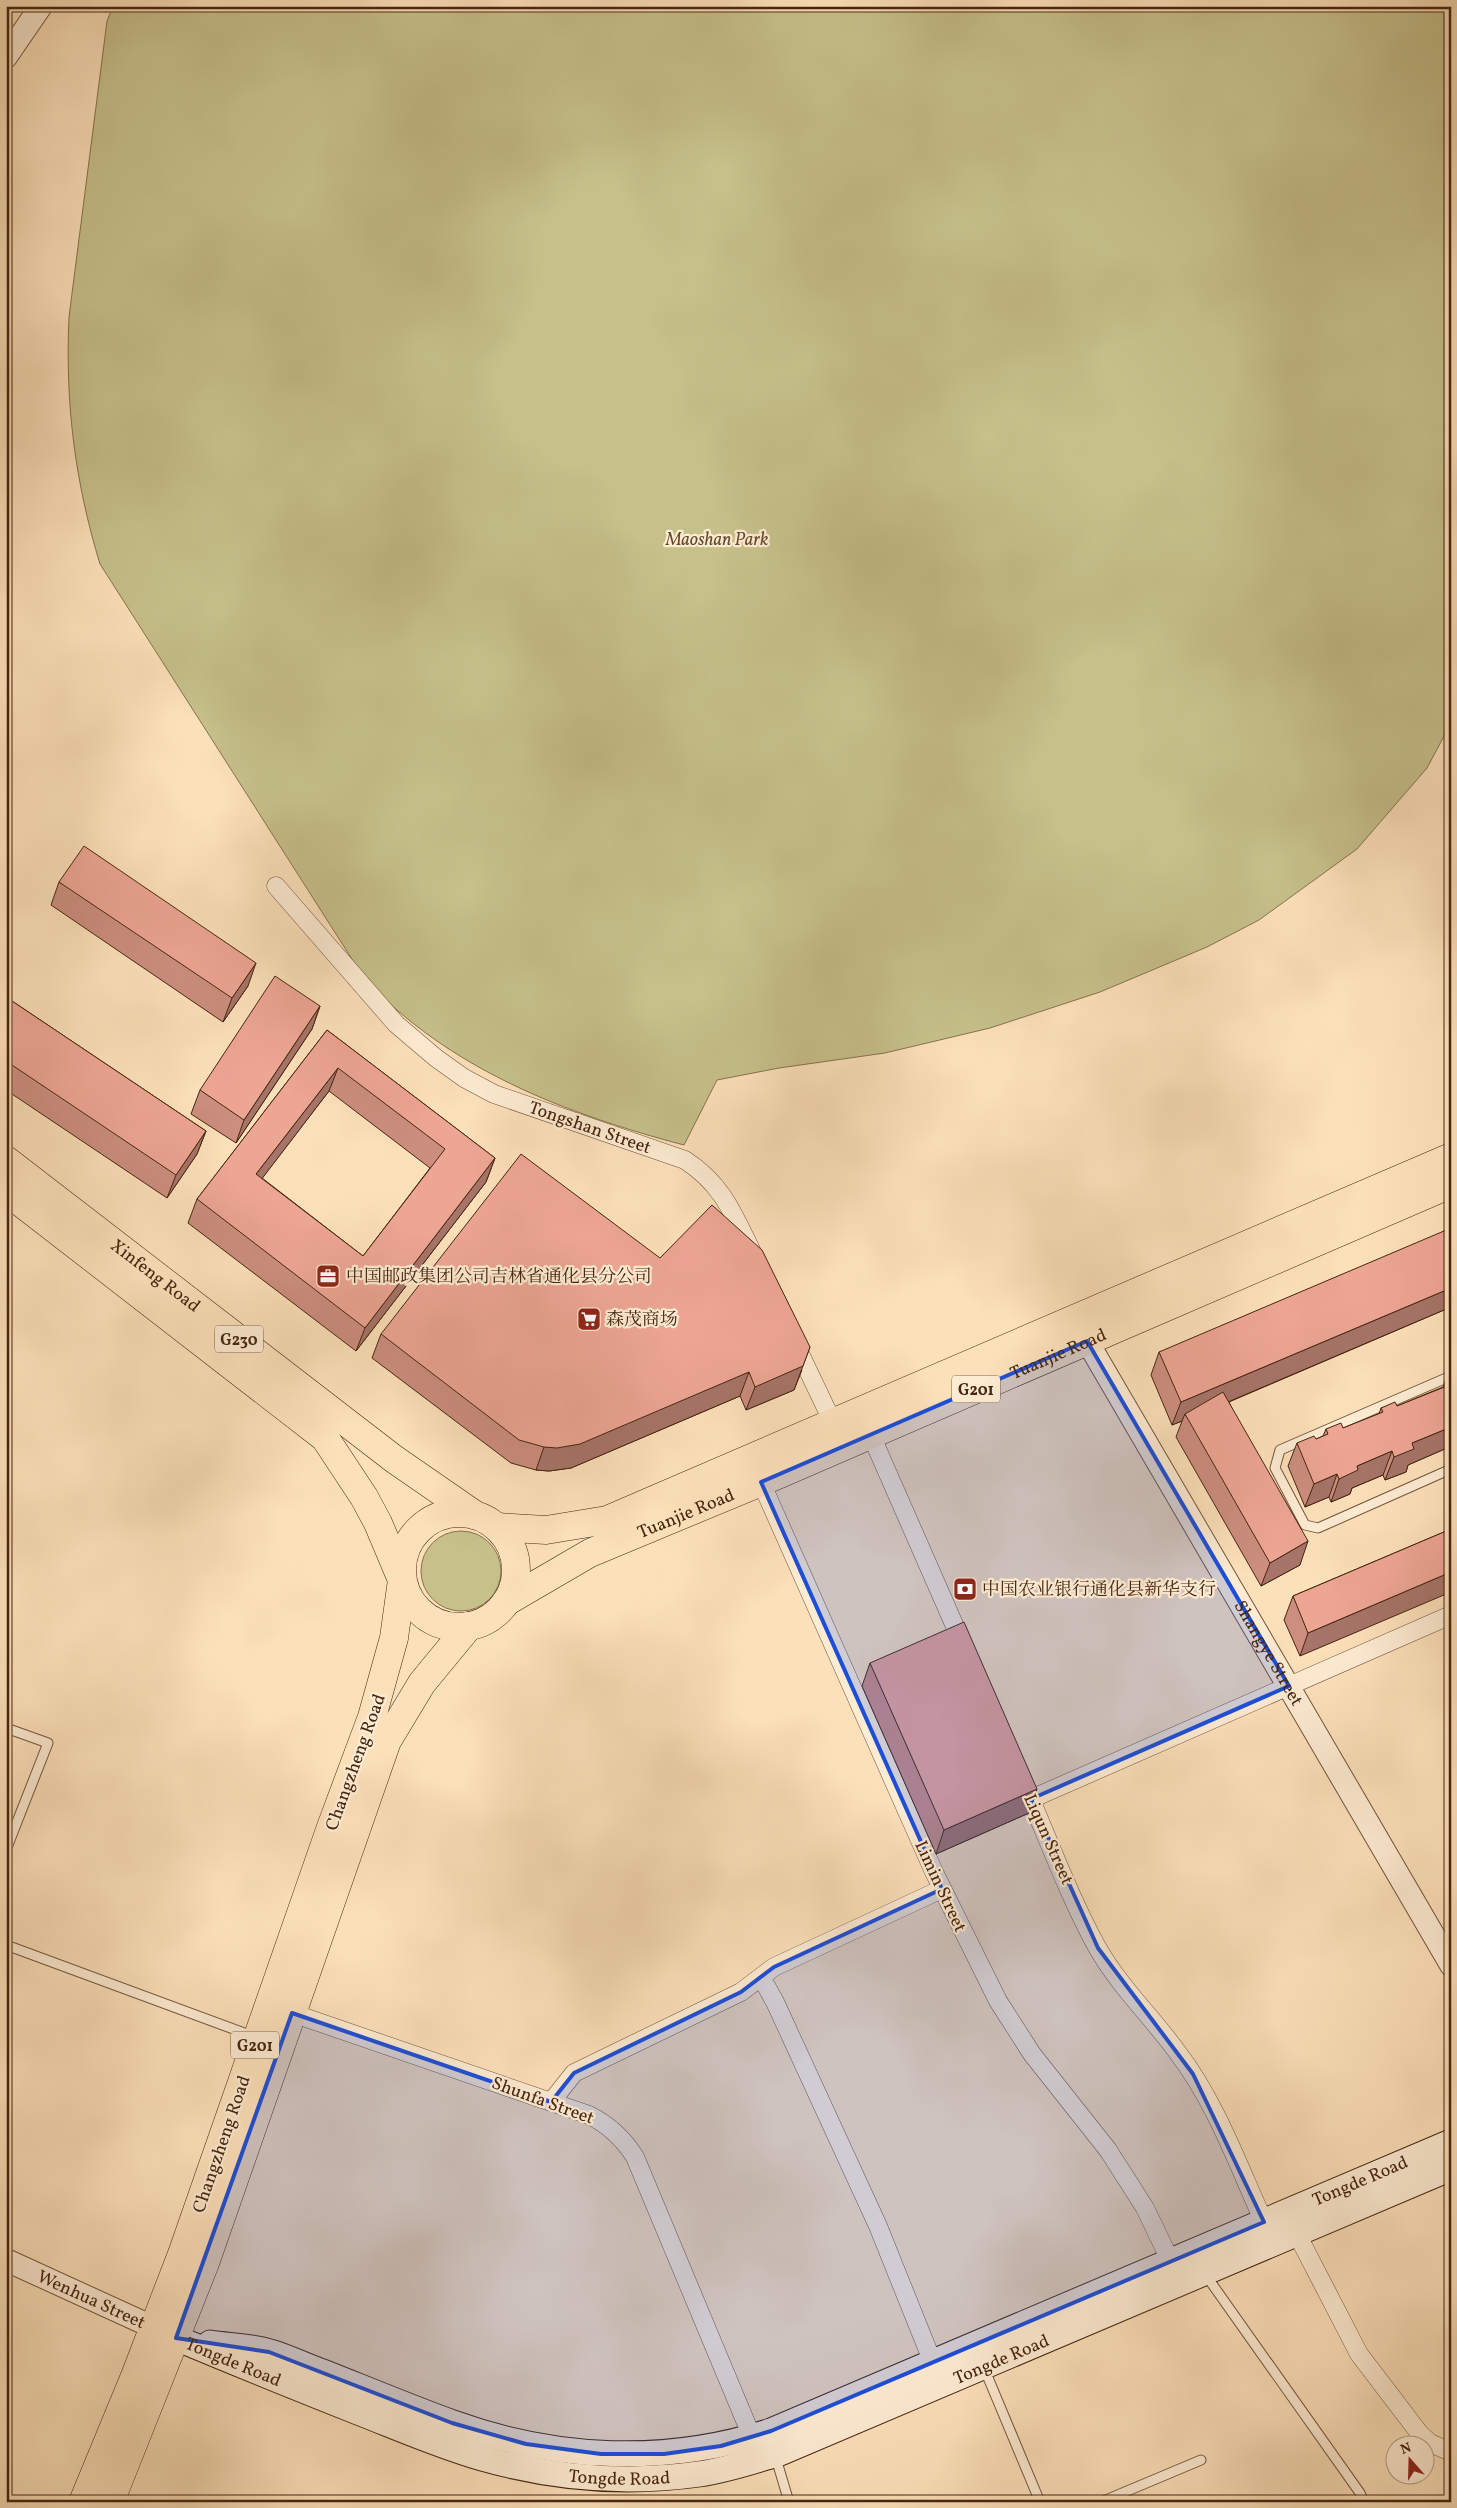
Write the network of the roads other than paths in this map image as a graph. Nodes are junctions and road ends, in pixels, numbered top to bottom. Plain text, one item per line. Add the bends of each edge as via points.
1 (41, 6) edge
2 (6, 57) edge
3 (276, 886) dead end
4 (1451, 1157) edge
5 (6, 1160) edge
6 (1451, 1184) edge
7 (6, 1191) edge
8 (760, 1270) edge
9 (786, 1324) edge
10 (1087, 1341) junction
11 (1451, 1376) edge
12 (833, 1423) junction
13 (871, 1435) junction
14 (1451, 1469) edge
15 (761, 1482) junction
16 (486, 1521) junction
17 (402, 1580) junction
18 (506, 1602) junction
19 (1451, 1615) edge
20 (469, 1626) junction
21 (971, 1662) edge
22 (1288, 1686) junction
23 (6, 1728) edge
24 (1015, 1762) edge
25 (1031, 1799) junction
26 (6, 1850) edge
27 (942, 1889) junction
28 (6, 1945) edge
29 (1451, 1965) edge
30 (761, 1977) junction
31 (292, 2013) junction
32 (258, 2038) junction
33 (551, 2102) junction
34 (1451, 2142) edge
35 (1451, 2168) edge
36 (1264, 2222) junction
37 (1297, 2234) junction
38 (6, 2260) edge
39 (1171, 2262) junction
40 (1205, 2273) junction
41 (165, 2333) junction
42 (933, 2363) junction
43 (984, 2368) junction
44 (752, 2437) junction
45 (1451, 2452) edge
46 (775, 2455) junction
47 (1201, 2460) dead end
48 (83, 2502) edge
49 (110, 2502) edge
50 (789, 2502) edge
51 (1040, 2502) edge
52 (1101, 2502) edge
53 (1364, 2502) edge

1 - 2 street
3 - 8 street, Tongshan Street via 396,1024 464,1078 494,1094 685,1160 699,1169 731,1207
4 - 12 highway, Tuanjie Road / G201
5 - 16 highway, Xinfeng Road / G230 via 394,1459
6 - 10 highway, Tuanjie Road / G201
7 - 17 highway, Xinfeng Road / G230 via 325,1438 364,1496
9 - 12 street
10 - 13 highway, Tuanjie Road / G201
10 - 22 street, Shangye Street
11 - 14 lane via 1280,1450 1275,1468 1305,1525 1318,1528
12 - 16 highway, Tuanjie Road / G201 via 607,1520 546,1530
13 - 15 highway, Tuanjie Road / G201
13 - 21 street
15 - 18 highway, Tuanjie Road / G201 via 590,1553
15 - 27 street, Limin Street
16 - 17 highway via 463,1512 438,1517 416,1531 403,1554
16 - 18 highway via 512,1547 515,1559 515,1582
17 - 20 highway via 415,1607 426,1617 439,1624
17 - 32 highway, Changzheng Road / G201 via 394,1638 372,1717
18 - 20 highway via 484,1622
19 - 22 street
20 - 31 highway, Changzheng Road / G201 via 422,1683 386,1741
22 - 25 street
22 - 29 street, Shangye Street
23 - 26 lane via 48,1743
24 - 25 street, Liqun Street
25 - 36 street, Liqun Street via 1098,1948 1193,2074
27 - 30 street via 774,1966
27 - 39 street, Limin Street via 1014,2028 1108,2150 1145,2208
28 - 32 lane
30 - 33 street via 741,1992 574,2073
30 - 42 street via 878,2226
31 - 33 street, Shunfa Street
31 - 41 highway, Changzheng Road / G201 via 238,2171
32 - 41 highway, Changzheng Road / G201
33 - 44 street, Shunfa Street via 600,2120 620,2136 635,2156
34 - 36 main road, Tongde Road
35 - 37 main road, Tongde Road
36 - 39 main road, Tongde Road
37 - 40 main road, Tongde Road
37 - 45 street via 1359,2354 1420,2434 1430,2443
38 - 41 street, Wenhua Street
39 - 42 main road, Tongde Road
40 - 43 main road, Tongde Road
40 - 53 lane
41 - 44 main road, Tongde Road via 269,2352 452,2423 526,2444 601,2454 640,2454 695,2450
41 - 46 main road, Tongde Road via 444,2446 521,2468 599,2478 666,2477 726,2469
41 - 48 highway, Changzheng Road / G201
41 - 49 highway, Changzheng Road / G201
42 - 44 main road, Tongde Road
43 - 46 main road, Tongde Road
43 - 51 lane
46 - 50 lane
47 - 52 lane

